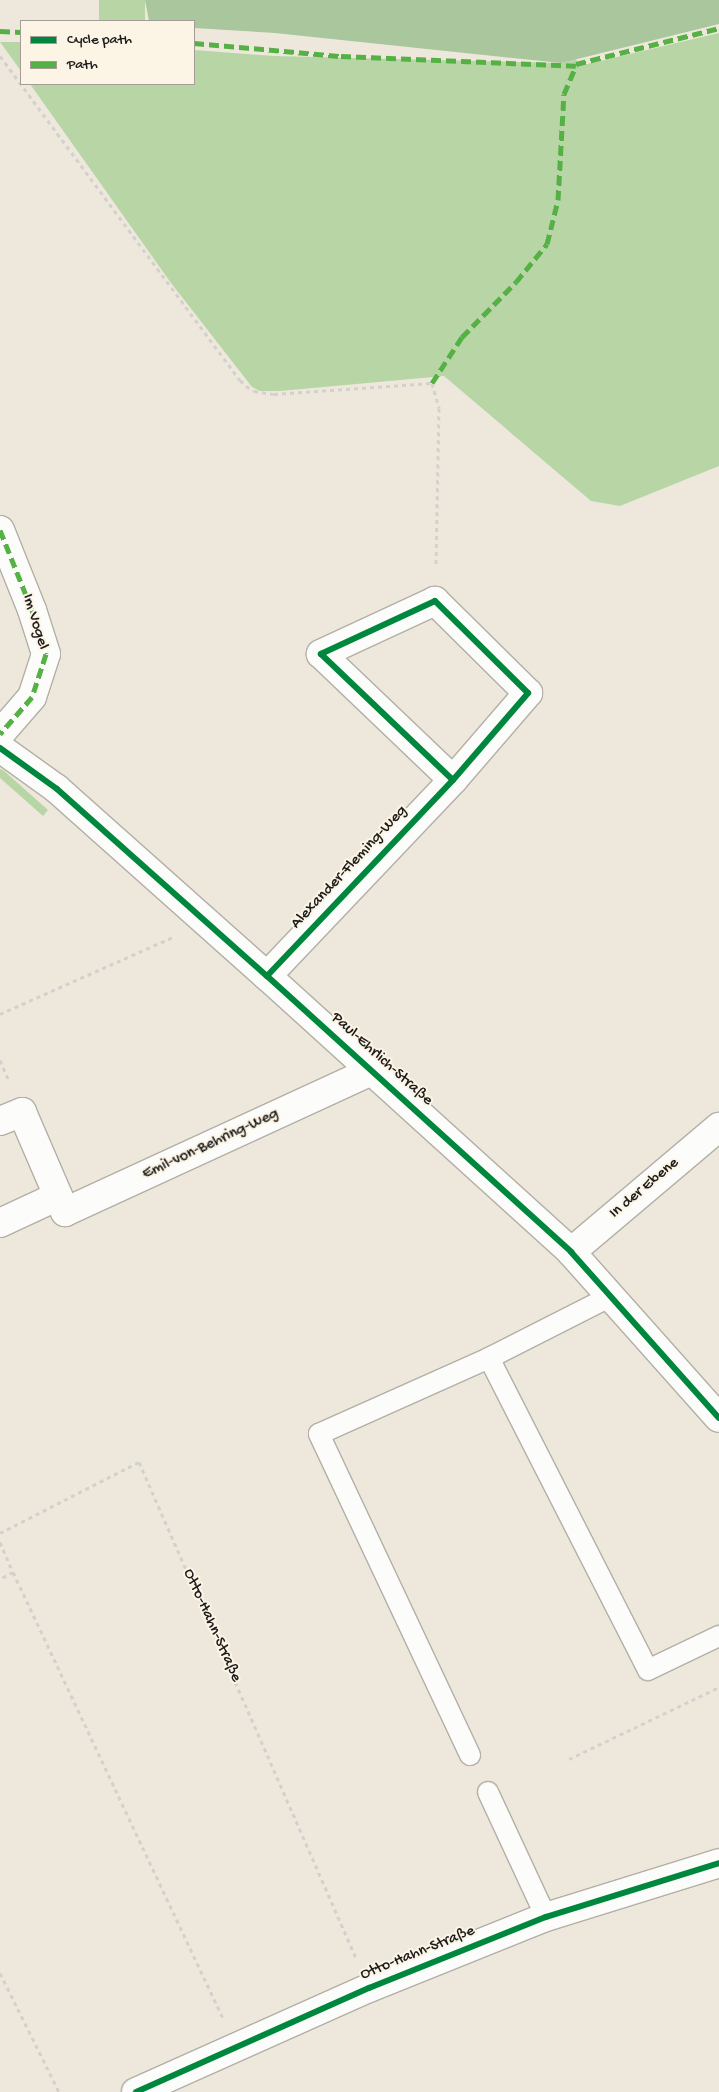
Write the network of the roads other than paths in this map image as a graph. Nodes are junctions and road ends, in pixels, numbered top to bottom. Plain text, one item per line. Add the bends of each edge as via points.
1 (0, 530) edge
2 (0, 734) edge
3 (0, 748) edge
4 (453, 780) junction
5 (267, 976) junction
6 (372, 1071) junction
7 (0, 1121) edge
8 (719, 1127) edge
9 (58, 1196) junction
10 (0, 1222) edge
11 (571, 1252) junction
12 (612, 1296) junction
13 (489, 1358) junction
14 (719, 1418) edge
15 (719, 1636) edge
16 (470, 1755) dead end
17 (488, 1792) dead end
18 (719, 1863) edge
19 (546, 1917) junction
20 (136, 2092) edge

1 - 2 street, Im Vogel via 46,654 32,697
3 - 5 street, Paul-Ehrlich-Straße via 57,789
4 - 4 street, Alexander-Fleming-Weg via 528,693 435,601 321,654
4 - 5 street, Alexander-Fleming-Weg
5 - 6 street, Paul-Ehrlich-Straße
6 - 9 street, Emil-von-Behring-Weg via 66,1212
6 - 11 street, Paul-Ehrlich-Straße
7 - 9 street, Emil-von-Behring-Weg via 22,1112
8 - 11 street, In der Ebene
9 - 10 street
11 - 12 street, Paul-Ehrlich-Straße
12 - 13 lane
12 - 14 street, Paul-Ehrlich-Straße
13 - 15 lane via 648,1670
13 - 16 lane via 319,1434
17 - 19 lane
18 - 19 street, Otto-Hahn-Straße
19 - 20 street, Otto-Hahn-Straße via 369,1988

